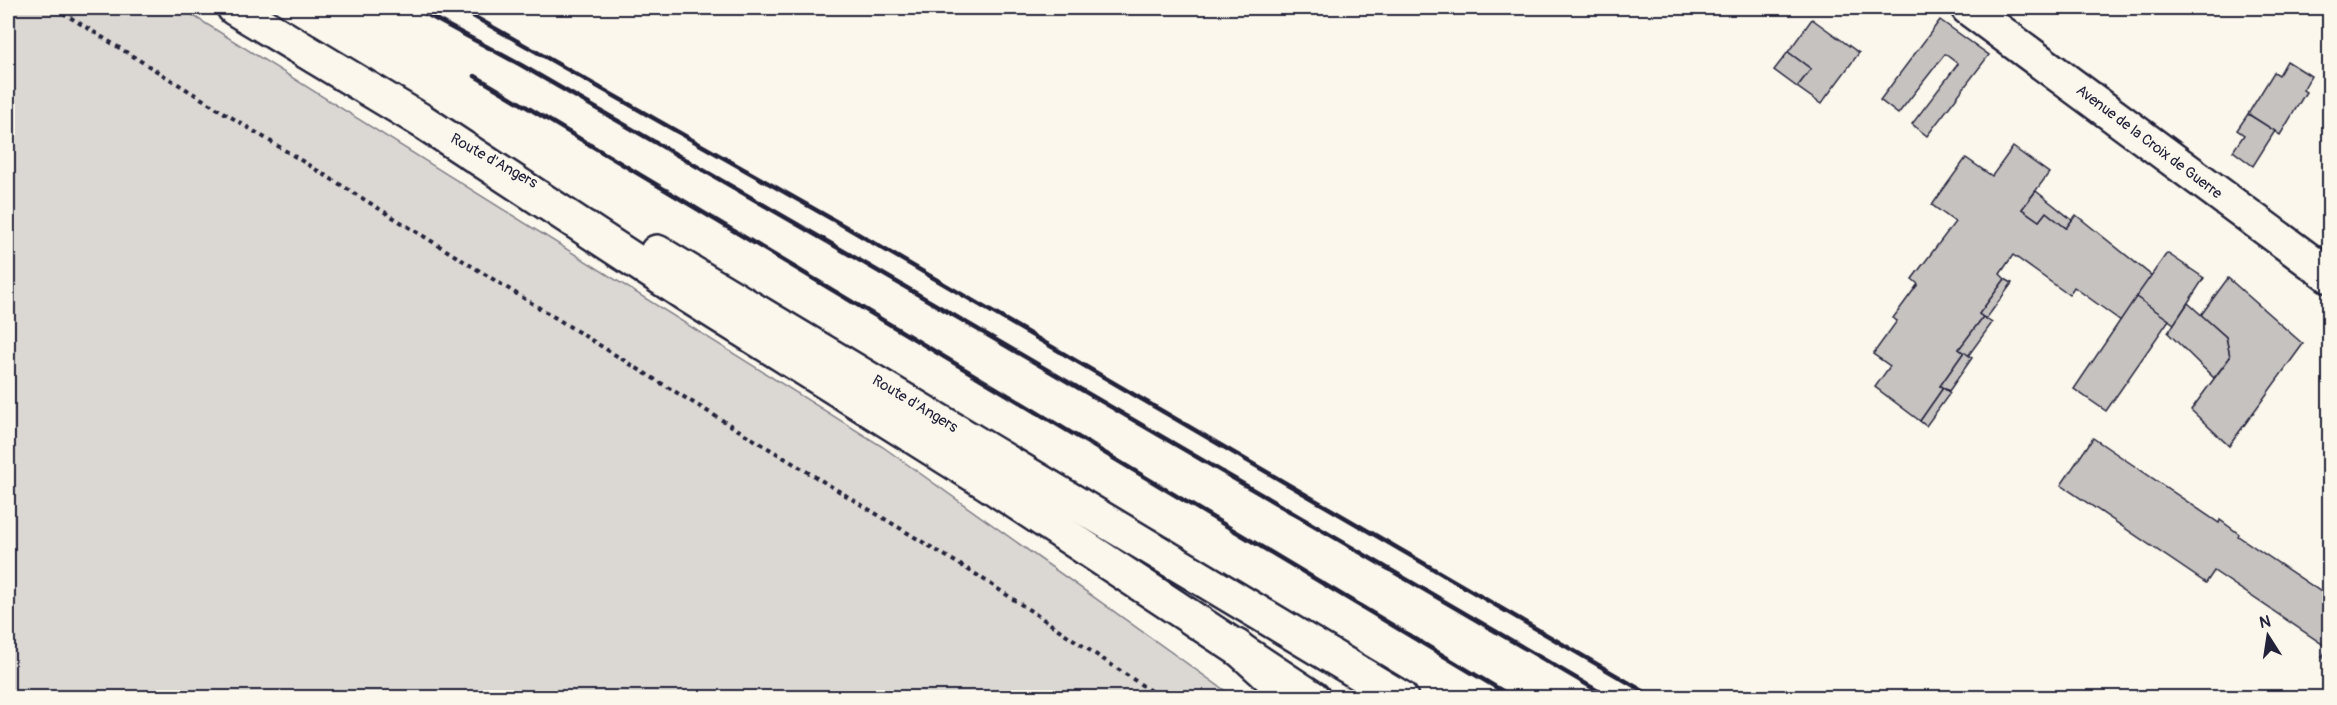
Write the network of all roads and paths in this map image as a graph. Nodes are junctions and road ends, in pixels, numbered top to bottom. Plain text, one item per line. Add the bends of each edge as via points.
1 (55, 8) edge
2 (234, 8) edge
3 (1968, 8) edge
4 (422, 121) junction
5 (2330, 276) edge
6 (1236, 646) junction
7 (1161, 698) edge
8 (1293, 698) edge
9 (1313, 698) edge
10 (1401, 698) edge

1 - 7 path via 967,568
2 - 4 main road, Route d'Angers
3 - 5 main road, Avenue de la Croix de Guerre
4 - 6 main road, Route d'Angers
4 - 10 main road, Route d'Angers via 698,274
6 - 8 main road
6 - 9 main road, Route d'Angers

